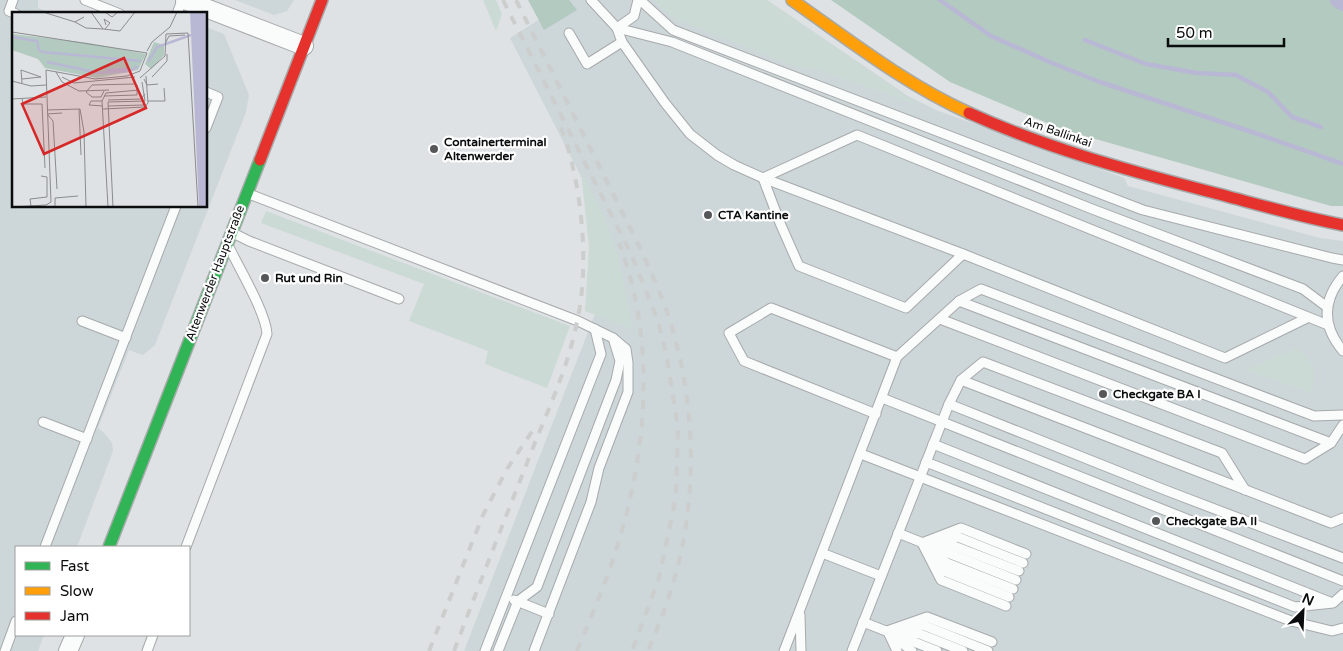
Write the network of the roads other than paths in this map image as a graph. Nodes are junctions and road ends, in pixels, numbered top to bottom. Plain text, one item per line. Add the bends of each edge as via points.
1 (13, 0) edge
2 (85, 0) edge
3 (184, 0) edge
4 (322, 0) edge
5 (591, 0) edge
6 (639, 0) edge
7 (792, 0) edge
8 (12, 12) edge
9 (115, 12) edge
10 (178, 12) edge
11 (617, 28) junction
12 (569, 33) dead end
13 (622, 42) junction
14 (304, 46) junction
15 (208, 93) edge
16 (208, 123) edge
17 (762, 178) junction
18 (246, 193) junction
19 (175, 208) edge
20 (1343, 225) edge
21 (229, 237) junction
22 (963, 254) junction
23 (1343, 260) edge
24 (1343, 276) edge
25 (399, 299) dead end
26 (959, 301) junction
27 (1327, 307) junction
28 (1307, 318) junction
29 (940, 319) junction
30 (82, 321) dead end
31 (1328, 325) junction
32 (595, 329) junction
33 (126, 338) junction
34 (613, 338) junction
35 (1343, 351) edge
36 (897, 357) junction
37 (961, 380) junction
38 (882, 398) junction
39 (949, 404) junction
40 (876, 414) junction
41 (1343, 415) edge
42 (43, 422) dead end
43 (942, 422) junction
44 (1343, 425) edge
45 (87, 439) junction
46 (1331, 443) junction
47 (933, 444) junction
48 (861, 454) junction
49 (926, 462) junction
50 (920, 477) junction
51 (1245, 490) junction
52 (1343, 518) edge
53 (898, 534) junction
54 (922, 543) junction
55 (45, 546) edge
56 (109, 546) edge
57 (186, 546) edge
58 (822, 553) junction
59 (1343, 558) edge
60 (881, 576) junction
61 (1016, 580) junction
62 (1343, 581) edge
63 (1343, 594) edge
64 (507, 597) junction
65 (518, 601) junction
66 (1333, 603) junction
67 (800, 609) junction
68 (549, 614) junction
69 (863, 622) junction
70 (15, 624) edge
71 (1343, 628) edge
72 (887, 631) junction
73 (75, 636) edge
74 (153, 636) edge
75 (990, 647) edge
76 (5, 651) edge
77 (68, 651) edge
78 (147, 651) edge
79 (485, 651) edge
80 (498, 651) edge
81 (534, 651) edge
82 (784, 651) edge
83 (801, 651) edge
84 (852, 651) edge
85 (897, 651) edge
86 (903, 651) edge
87 (912, 651) edge
88 (937, 651) edge
89 (963, 651) edge

1 - 8 lane via 9,11
2 - 9 lane
3 - 10 lane
3 - 14 street
4 - 14 street, Altenwerder Hauptstraße
5 - 11 lane
6 - 11 lane via 634,16
6 - 23 lane via 673,30 1143,210
7 - 20 street, Am Ballinkai via 925,91 996,125 1143,173
11 - 13 lane
11 - 27 lane via 672,42 1303,289
12 - 13 lane via 587,64
13 - 17 lane via 690,134 717,155
14 - 18 street, Altenwerder Hauptstraße
15 - 16 lane via 218,97
17 - 22 lane
17 - 22 lane via 799,266 906,308
17 - 28 lane via 857,135
18 - 21 street, Altenwerder Hauptstraße
18 - 32 lane
19 - 33 lane
21 - 25 lane via 249,241
21 - 56 street, Altenwerder Hauptstraße
21 - 57 lane via 267,334
22 - 28 lane via 1225,358
24 - 27 lane
26 - 29 lane
26 - 41 lane via 981,289 1314,416
26 - 46 lane
27 - 31 lane
28 - 31 lane
29 - 36 lane
29 - 46 lane via 1305,459
30 - 33 lane
31 - 35 lane
32 - 34 lane
32 - 64 lane via 601,354
33 - 45 lane
34 - 65 lane via 620,361 616,380 537,587
34 - 68 lane via 626,349 628,392
36 - 38 lane
36 - 40 lane via 771,308 729,333 744,361
37 - 39 lane
37 - 51 lane
37 - 51 lane via 983,362 1222,453
38 - 40 lane
38 - 43 lane
39 - 43 lane
39 - 59 lane
40 - 48 lane
42 - 45 lane
43 - 47 lane
43 - 62 lane
44 - 46 lane
45 - 55 lane
47 - 49 lane
47 - 66 lane
48 - 50 lane
48 - 58 lane
49 - 50 lane
49 - 66 lane via 1295,607
50 - 53 lane
50 - 71 lane via 1291,621 1332,631
51 - 52 lane via 1332,524
53 - 54 lane
53 - 60 lane
54 - 61 lane via 954,546
54 - 61 lane via 948,563
54 - 61 lane via 941,580
54 - 61 lane via 961,528
58 - 60 lane
58 - 67 lane
60 - 69 lane
63 - 66 lane
64 - 65 lane
64 - 79 lane
65 - 68 lane
65 - 80 lane
67 - 82 lane
67 - 83 lane
68 - 81 lane
69 - 72 lane
69 - 84 lane
70 - 76 lane
72 - 75 lane via 923,626
72 - 85 lane
72 - 86 lane
72 - 87 lane
72 - 88 lane
72 - 89 lane via 920,634
73 - 77 street
74 - 78 lane

